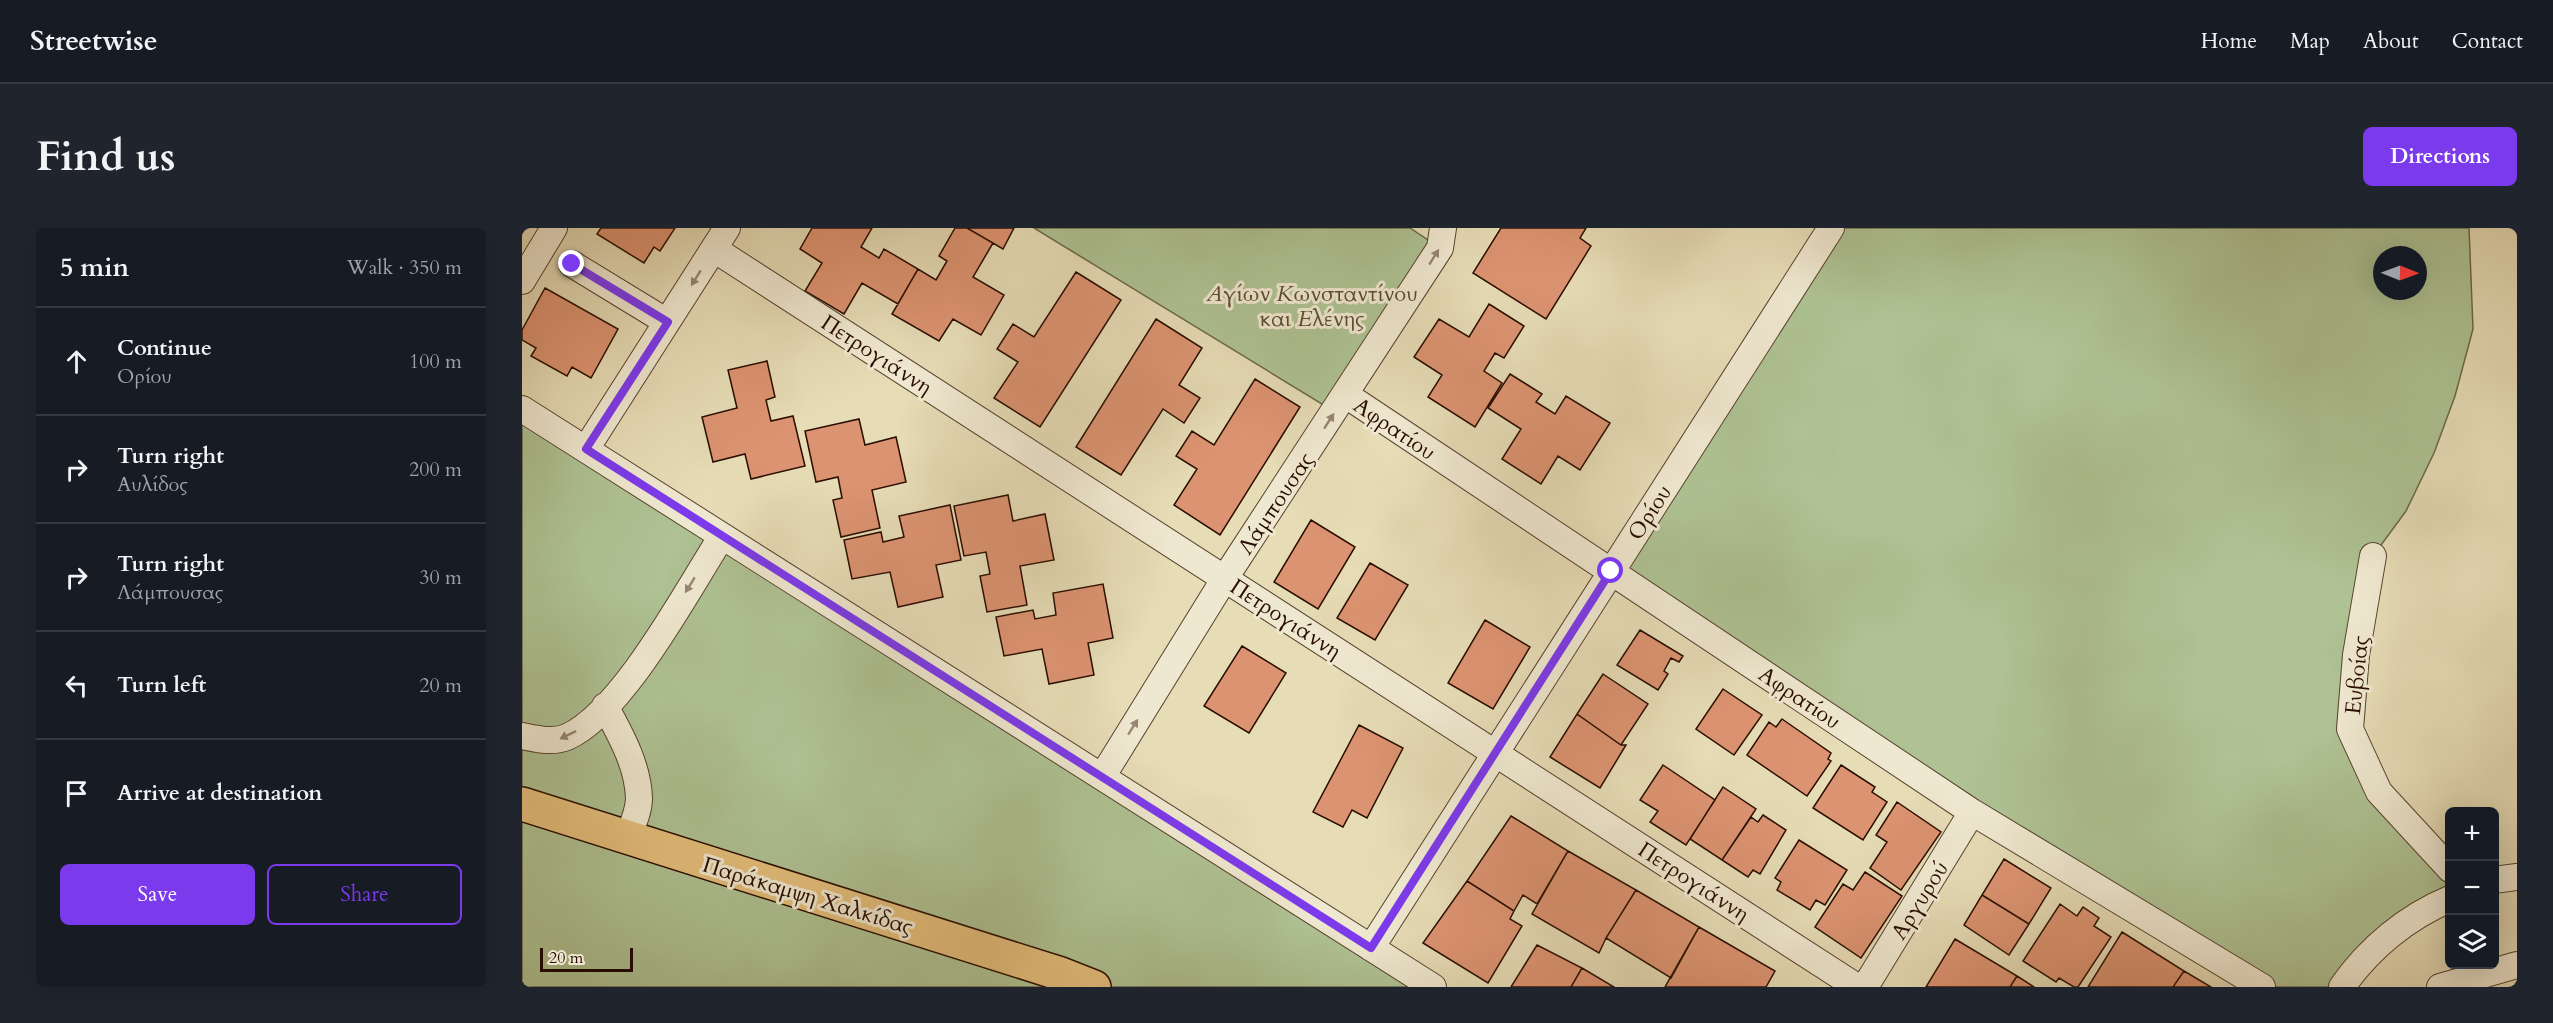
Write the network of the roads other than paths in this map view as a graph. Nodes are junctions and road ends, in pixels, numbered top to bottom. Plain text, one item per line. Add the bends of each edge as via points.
1 (554, 228) edge
2 (1443, 228) edge
3 (1823, 231) edge
4 (720, 238) edge
5 (572, 264) dead end
6 (522, 281) edge
7 (668, 322) junction
8 (1346, 395) junction
9 (522, 409) edge
10 (586, 449) junction
11 (722, 536) junction
12 (2373, 556) dead end
13 (1611, 571) junction
14 (1225, 578) junction
15 (605, 706) junction
16 (522, 736) edge
17 (1496, 753) junction
18 (1102, 777) junction
19 (522, 804) edge
20 (1972, 812) junction
21 (627, 838) junction
22 (2445, 864) edge
23 (2517, 877) edge
24 (2499, 879) edge
25 (2445, 901) edge
26 (1371, 948) junction
27 (2517, 965) edge
28 (1094, 987) edge
29 (1433, 987) edge
30 (1857, 987) edge
31 (1865, 987) edge
32 (2262, 987) edge
33 (2342, 987) edge
34 (2440, 987) edge

1 - 6 street
8 -> 2 street, Λάμπουσας via 1440,248
3 - 13 street, Ορίου
4 -> 7 street
4 - 14 street, Πετρογιάννη
5 - 7 street
7 - 10 street
8 - 13 street, Αφρατίου
14 -> 8 street, Λάμπουσας
9 - 10 street
10 - 11 street
11 -> 15 street via 635,673
11 - 18 street
12 - 22 street, Ευβοίας via 2356,655 2350,729 2379,792
13 - 17 street, Ορίου
13 - 20 street, Αφρατίου
14 - 17 street, Πετρογιάννη
18 -> 14 street, Λάμπουσας
15 -> 16 street via 567,737 551,741
15 - 21 street via 621,735 639,798
17 - 26 street, Ορίου
17 - 30 street, Πετρογιάννη
18 - 26 street
19 - 21 main road, Παράκαμψη Χαλκίδας
20 - 31 street, Αργυρού
20 - 32 street, Αφρατίου
21 - 28 main road, Παράκαμψη Χαλκίδας
23 - 24 street
25 - 33 street via 2428,908 2380,942
26 - 29 street
27 - 34 street

